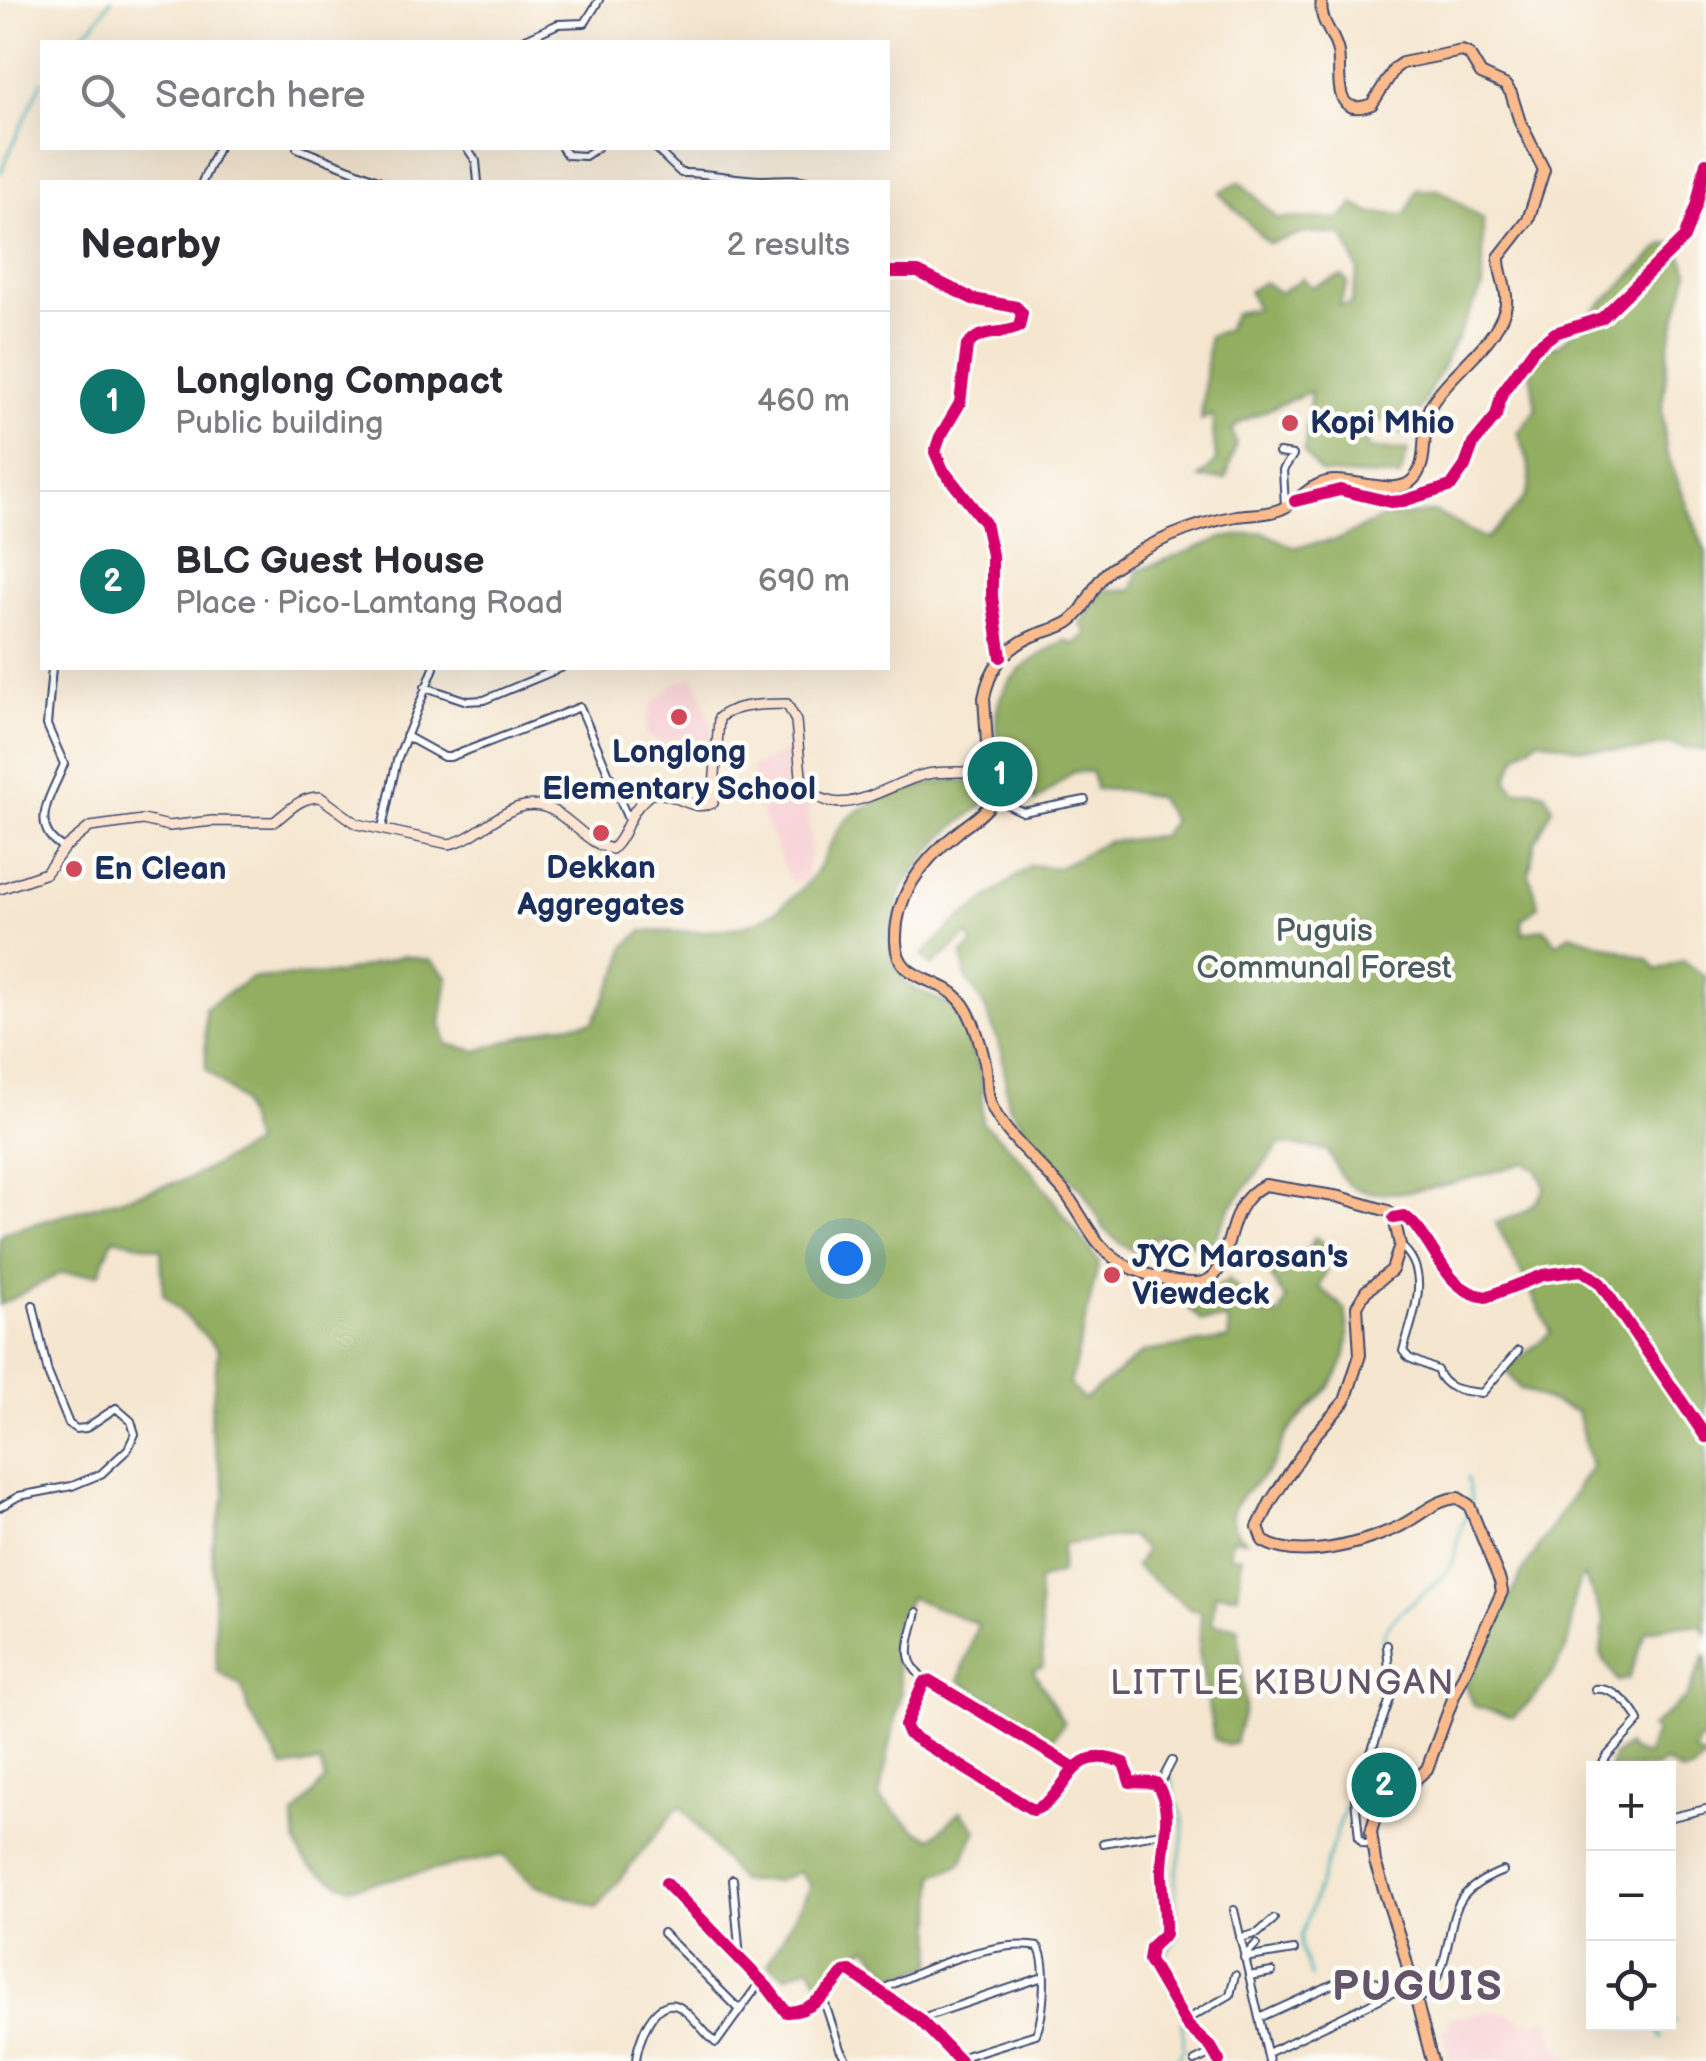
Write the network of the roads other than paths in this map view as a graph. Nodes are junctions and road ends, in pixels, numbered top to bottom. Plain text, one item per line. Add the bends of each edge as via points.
1 (599, 0) edge
2 (1322, 0) edge
3 (523, 40) edge
4 (217, 150) edge
5 (303, 150) edge
6 (322, 150) edge
7 (468, 150) edge
8 (563, 150) edge
9 (593, 150) edge
10 (657, 150) edge
11 (324, 158) junction
12 (1706, 162) edge
13 (203, 180) edge
14 (378, 180) edge
15 (478, 180) edge
16 (762, 180) edge
17 (762, 180) edge
18 (803, 180) edge
19 (890, 272) edge
20 (1279, 453) dead end
21 (1290, 504) junction
22 (1002, 657) junction
23 (52, 670) edge
24 (433, 670) edge
25 (556, 670) edge
26 (425, 688) junction
27 (406, 736) junction
28 (989, 772) junction
29 (993, 798) junction
30 (1086, 800) dead end
31 (628, 819) junction
32 (382, 828) junction
33 (64, 848) junction
34 (0, 889) edge
35 (1394, 1218) junction
36 (1400, 1246) junction
37 (33, 1306) dead end
38 (1518, 1351) dead end
39 (1706, 1437) edge
40 (0, 1507) edge
41 (917, 1612) dead end
42 (1387, 1645) dead end
43 (927, 1681) junction
44 (1596, 1689) dead end
45 (1172, 1761) dead end
46 (1604, 1761) edge
47 (1073, 1767) junction
48 (1159, 1786) junction
49 (1706, 1809) edge
50 (1676, 1816) edge
51 (1167, 1832) junction
52 (1103, 1843) dead end
53 (1372, 1844) junction
54 (1503, 1871) dead end
55 (733, 1879) dead end
56 (666, 1883) dead end
57 (1234, 1910) dead end
58 (1274, 1919) dead end
59 (663, 1933) dead end
60 (1240, 1938) junction
61 (1256, 1944) dead end
62 (1294, 1950) dead end
63 (1244, 1958) junction
64 (740, 1959) junction
65 (1272, 1972) dead end
66 (1235, 1975) dead end
67 (1249, 1976) junction
68 (1042, 1977) junction
69 (761, 1981) junction
70 (1263, 1988) dead end
71 (881, 1990) junction
72 (1395, 1992) junction
73 (1253, 1995) junction
74 (822, 1998) junction
75 (1415, 1998) junction
76 (740, 2009) junction
77 (1259, 2018) junction
78 (920, 2019) junction
79 (1184, 2021) junction
80 (1214, 2052) junction
81 (1268, 2057) edge
82 (960, 2060) edge
83 (636, 2061) edge
84 (847, 2061) edge
85 (1194, 2061) edge
86 (1219, 2061) edge
87 (1432, 2061) edge

1 - 3 street via 585,23 558,24
2 - 21 main road via 1338,54 1337,84 1349,104 1372,104 1402,63 1462,50 1481,74 1511,93 1544,170 1528,220 1499,256 1504,310 1430,406 1416,476 1396,488 1332,481
4 - 13 street
5 - 11 street
6 - 11 street
7 - 15 street
8 - 9 street via 576,158
10 - 17 street via 681,173
11 - 14 street
12 - 21 main road via 1684,238 1602,318 1555,332 1534,349 1451,486 1403,501 1340,490
16 - 18 street
19 - 22 street via 918,272 1022,313 1019,327 981,334 967,346 960,403 935,452 985,523
20 - 21 street via 1293,454 1283,470
21 - 22 main road via 1164,538 1100,577 1070,621
22 - 28 main road via 984,698
23 - 33 street via 47,724 64,764 43,811 49,834
24 - 26 street
25 - 26 street via 484,700
26 - 27 street
27 - 31 street via 450,757 580,707
27 - 32 street
28 - 29 main road
28 - 31 main road via 924,774 857,802 822,798 801,776 794,712 787,704 770,704 729,710 719,718 713,803 694,807 651,794
29 - 30 street via 1024,812
29 - 35 main road via 908,887 897,953 912,974 959,999 980,1044 992,1108 1102,1247 1118,1262 1154,1276 1211,1280 1221,1269 1243,1199 1265,1185 1340,1197
31 - 32 main road via 612,849 540,806 504,813 454,844
32 - 33 main road via 357,824 313,796 274,822 118,822 90,827
33 - 34 main road via 46,873
35 - 36 main road
35 - 39 street via 1413,1222 1446,1274 1476,1296 1582,1270 1600,1282
36 - 38 street via 1419,1279 1403,1351 1409,1358 1436,1370 1447,1386 1482,1393
36 - 53 main road via 1392,1270 1357,1306 1360,1356 1345,1400 1314,1436 1258,1528 1276,1547 1326,1547 1396,1528 1458,1498 1469,1505 1500,1581 1502,1592 1427,1770 1375,1818
37 - 40 street via 48,1374 69,1424 86,1428 116,1408 135,1434 101,1474
41 - 43 street via 908,1660
42 - 53 street via 1388,1711 1356,1798 1359,1838
43 - 47 street
43 - 47 street via 905,1731 1012,1799 1033,1810 1047,1805
44 - 46 street via 1610,1690 1639,1721
45 - 48 street
47 - 48 street via 1107,1757 1124,1763 1130,1782
48 - 51 street
49 - 50 street
51 - 52 street
51 - 79 street via 1165,1934 1148,1960
53 - 75 main road
54 - 75 street via 1461,1897 1441,1968
55 - 64 street
56 - 64 street
57 - 60 street
58 - 60 street
59 - 76 street
60 - 63 street
61 - 63 street
62 - 63 street
63 - 67 street
64 - 69 street
65 - 67 street
66 - 79 street via 1230,1995
67 - 73 street
68 - 71 street via 1042,1952 1028,1944 966,1957
68 - 78 street
68 - 82 street via 1036,2034
69 - 74 street via 788,2013
69 - 76 street
70 - 73 street
71 - 74 street via 844,1972
71 - 78 street
72 - 75 street
72 - 77 street via 1360,1973
72 - 81 street
73 - 77 street
74 - 84 street
75 - 87 main road
76 - 83 street via 716,2043 670,2004 647,2022
77 - 81 street
78 - 82 street
79 - 80 street
80 - 85 street
80 - 86 street

